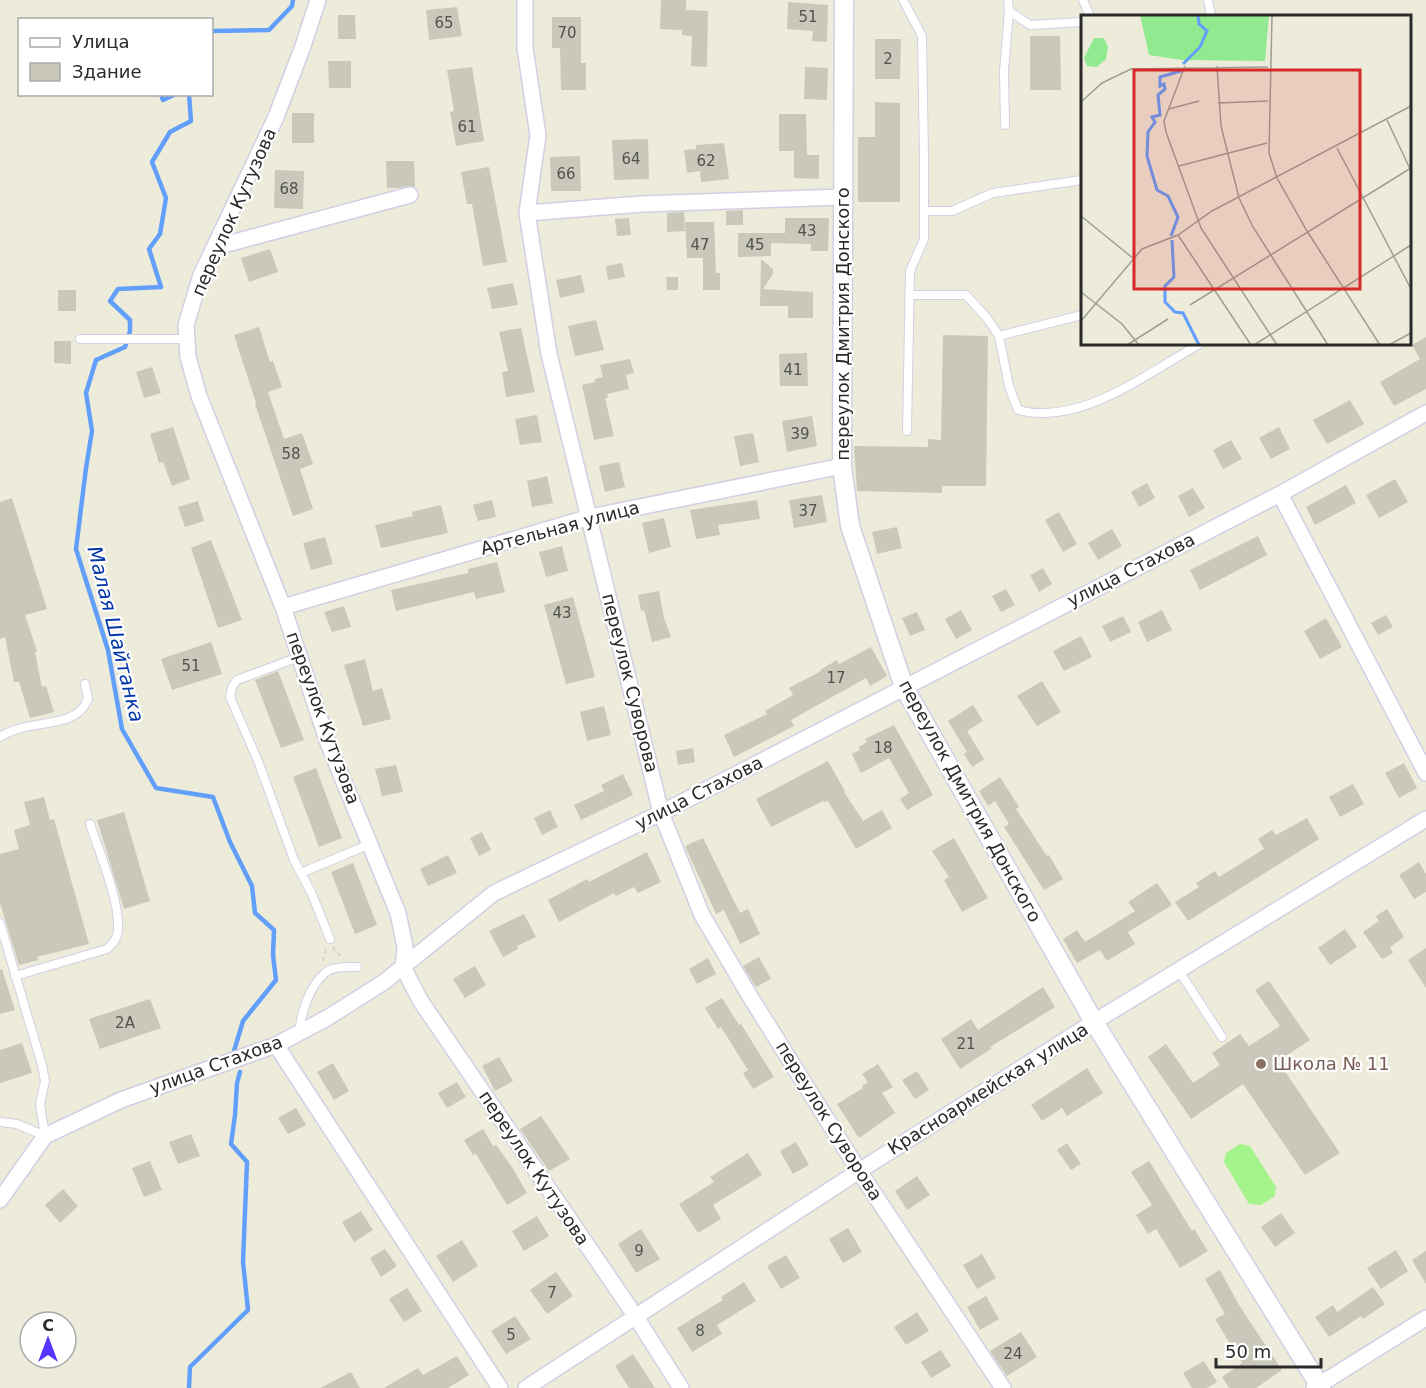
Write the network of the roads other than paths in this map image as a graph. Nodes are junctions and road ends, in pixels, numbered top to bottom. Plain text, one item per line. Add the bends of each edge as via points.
1 (318, 0) edge
2 (525, 0) edge
3 (844, 0) edge
4 (903, 0) edge
5 (1008, 0) edge
6 (1083, 0) edge
7 (1208, 0) edge
8 (1009, 11) junction
9 (1090, 15) edge
10 (1211, 15) edge
11 (1081, 22) edge
12 (1005, 125) dead end
13 (1081, 180) edge
14 (410, 195) dead end
15 (843, 197) junction
16 (924, 211) junction
17 (526, 213) junction
18 (216, 247) junction
19 (909, 295) junction
20 (1081, 316) edge
21 (999, 336) junction
22 (81, 339) dead end
23 (187, 339) junction
24 (1198, 345) edge
25 (1426, 413) edge
26 (907, 431) dead end
27 (842, 466) junction
28 (1280, 494) junction
29 (590, 517) junction
30 (283, 607) junction
31 (299, 657) junction
32 (85, 684) dead end
33 (904, 687) junction
34 (0, 737) edge
35 (1426, 773) edge
36 (662, 813) junction
37 (1426, 819) edge
38 (90, 824) dead end
39 (370, 844) junction
40 (301, 873) junction
41 (0, 923) edge
42 (330, 939) road end
43 (357, 967) dead end
44 (403, 967) junction
45 (1179, 971) junction
46 (15, 976) junction
47 (1094, 1022) junction
48 (299, 1033) junction
49 (1222, 1037) dead end
50 (276, 1045) junction
51 (0, 1122) edge
52 (45, 1136) junction
53 (859, 1171) junction
54 (0, 1199) edge
55 (636, 1317) junction
56 (1426, 1318) edge
57 (1318, 1387) edge
58 (500, 1388) edge
59 (526, 1388) edge
60 (681, 1388) edge
61 (1003, 1388) edge

1 - 18 street, переулок Кутузова via 276,117
2 - 17 street, переулок Суворова via 525,48 538,135
3 - 15 street, переулок Дмитрия Донского
4 - 16 lane via 922,36
5 - 8 lane
6 - 9 lane
7 - 10 lane
8 - 11 lane via 1030,25
8 - 12 lane
13 - 16 lane via 993,193 952,211
14 - 18 street
15 - 17 street via 642,204
15 - 27 street, переулок Дмитрия Донского
16 - 19 lane via 924,239 910,271
17 - 29 street, переулок Суворова via 549,354
18 - 23 street, переулок Кутузова via 201,275 186,326
19 - 21 lane via 966,295
19 - 26 lane
20 - 21 lane
21 - 24 lane via 1018,410 1033,414 1060,412 1107,398
22 - 23 lane
23 - 30 street, переулок Кутузова via 199,396
25 - 28 street, улица Стахова
27 - 29 street, Артельная улица
27 - 33 street, переулок Дмитрия Донского via 850,526
28 - 33 street, улица Стахова
28 - 35 street
29 - 30 street, Артельная улица
29 - 36 street, переулок Суворова
30 - 31 street, переулок Кутузова
31 - 39 street, переулок Кутузова via 328,743
31 - 40 lane via 237,680 230,697
32 - 34 lane via 88,699 80,712 21,727
33 - 36 street, улица Стахова
33 - 47 street, переулок Дмитрия Донского
36 - 44 street, улица Стахова via 494,893
36 - 53 street, переулок Суворова via 702,915
37 - 45 street, Красноармейская улица
38 - 46 lane via 116,908 115,941 107,949
39 - 40 lane
39 - 44 street, переулок Кутузова via 398,913 405,947
40 - 42 lane
41 - 46 lane
43 - 48 lane via 325,972 301,1012
44 - 48 street, улица Стахова
44 - 55 street, переулок Кутузова via 420,1000
45 - 47 street, Красноармейская улица
45 - 49 lane
46 - 52 lane via 45,1080 40,1104
47 - 53 street, Красноармейская улица
47 - 57 street, переулок Дмитрия Донского
48 - 50 street, улица Стахова
50 - 52 street, улица Стахова via 121,1100
50 - 58 street
51 - 52 lane via 17,1124
52 - 54 street, улица Стахова
53 - 55 street, Красноармейская улица
53 - 61 street, переулок Суворова
55 - 59 street, Красноармейская улица
55 - 60 street, переулок Кутузова
56 - 57 street

